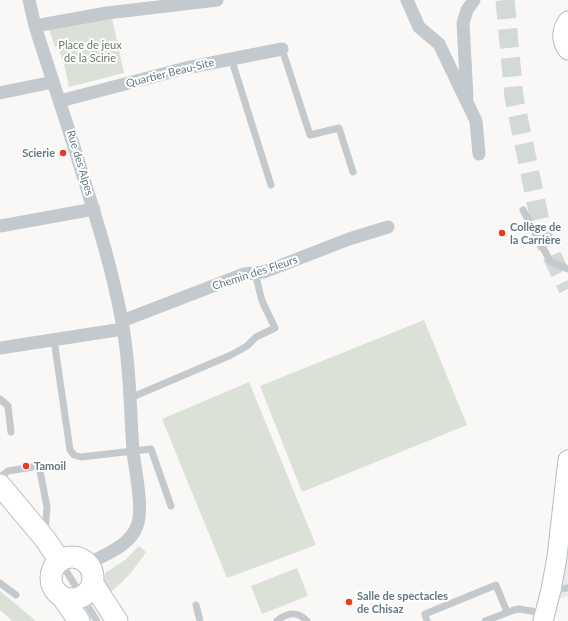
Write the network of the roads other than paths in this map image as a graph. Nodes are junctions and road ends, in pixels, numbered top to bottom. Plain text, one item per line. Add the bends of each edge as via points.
1 (29, 0) edge
2 (217, 0) edge
3 (407, 0) edge
4 (474, 0) edge
5 (568, 21) edge
6 (35, 26) junction
7 (282, 49) joint
8 (568, 50) edge
9 (230, 58) junction
10 (53, 82) junction
11 (0, 93) edge
12 (60, 101) junction
13 (467, 102) junction
14 (479, 154) dead end
15 (354, 172) dead end
16 (271, 185) dead end
17 (94, 209) junction
18 (523, 210) dead end
19 (0, 226) edge
20 (388, 227) dead end
21 (568, 269) edge
22 (255, 273) junction
23 (122, 325) junction
24 (54, 340) junction
25 (0, 348) edge
26 (130, 398) junction
27 (0, 399) edge
28 (11, 432) dead end
29 (133, 452) junction
30 (568, 460) edge
31 (0, 477) edge
32 (0, 485) edge
33 (171, 506) dead end
34 (45, 539) junction
35 (60, 560) junction
36 (88, 564) junction
37 (0, 583) edge
38 (560, 589) edge
39 (79, 593) junction
40 (16, 595) dead end
41 (196, 605) dead end
42 (507, 612) junction
43 (544, 617) edge
44 (79, 621) edge
45 (97, 621) edge
46 (117, 621) edge
47 (200, 621) edge
48 (277, 621) edge
49 (308, 621) edge
50 (428, 621) edge
51 (485, 621) edge

1 - 6 street, Rue des Alpes
2 - 6 street via 107,13
3 - 13 street via 419,27 439,44
4 - 13 street via 467,10 463,23
5 - 8 street via 562,33 562,40
6 - 10 street, Rue des Alpes
7 - 9 street, Quartier Beau-Site
7 - 15 lane via 310,135 339,128
9 - 12 street, Quartier Beau-Site
9 - 16 lane
10 - 11 street
10 - 12 street, Rue des Alpes
12 - 17 street, Rue des Alpes
13 - 14 street via 476,121
17 - 19 street
17 - 23 street, Rue des Alpes
18 - 21 lane via 550,261
20 - 22 street, Chemin des Fleurs
22 - 23 street, Chemin des Fleurs via 244,274
22 - 26 lane via 262,301 274,328 231,355
23 - 24 street
23 - 26 street, Rue des Alpes via 129,370
24 - 25 street
24 - 29 lane via 70,450 74,455 81,457
26 - 29 street, Rue des Alpes
27 - 28 lane via 8,406
29 - 33 lane via 151,449
29 - 36 street, Rue des Alpes via 140,513 137,526 130,538
30 - 38 street via 557,557
31 - 34 lane via 8,471 39,466 47,507
32 - 34 main road
34 - 35 main road
35 - 36 main road via 76,557
35 - 39 main road via 51,575 53,588 57,594
36 - 39 main road via 93,576
37 - 40 lane
38 - 43 street
39 - 44 main road
39 - 45 lane
39 - 46 main road
41 - 47 lane
42 - 43 lane via 519,609
42 - 50 lane via 496,585 425,614
42 - 51 lane
48 - 49 lane via 288,613 294,613

